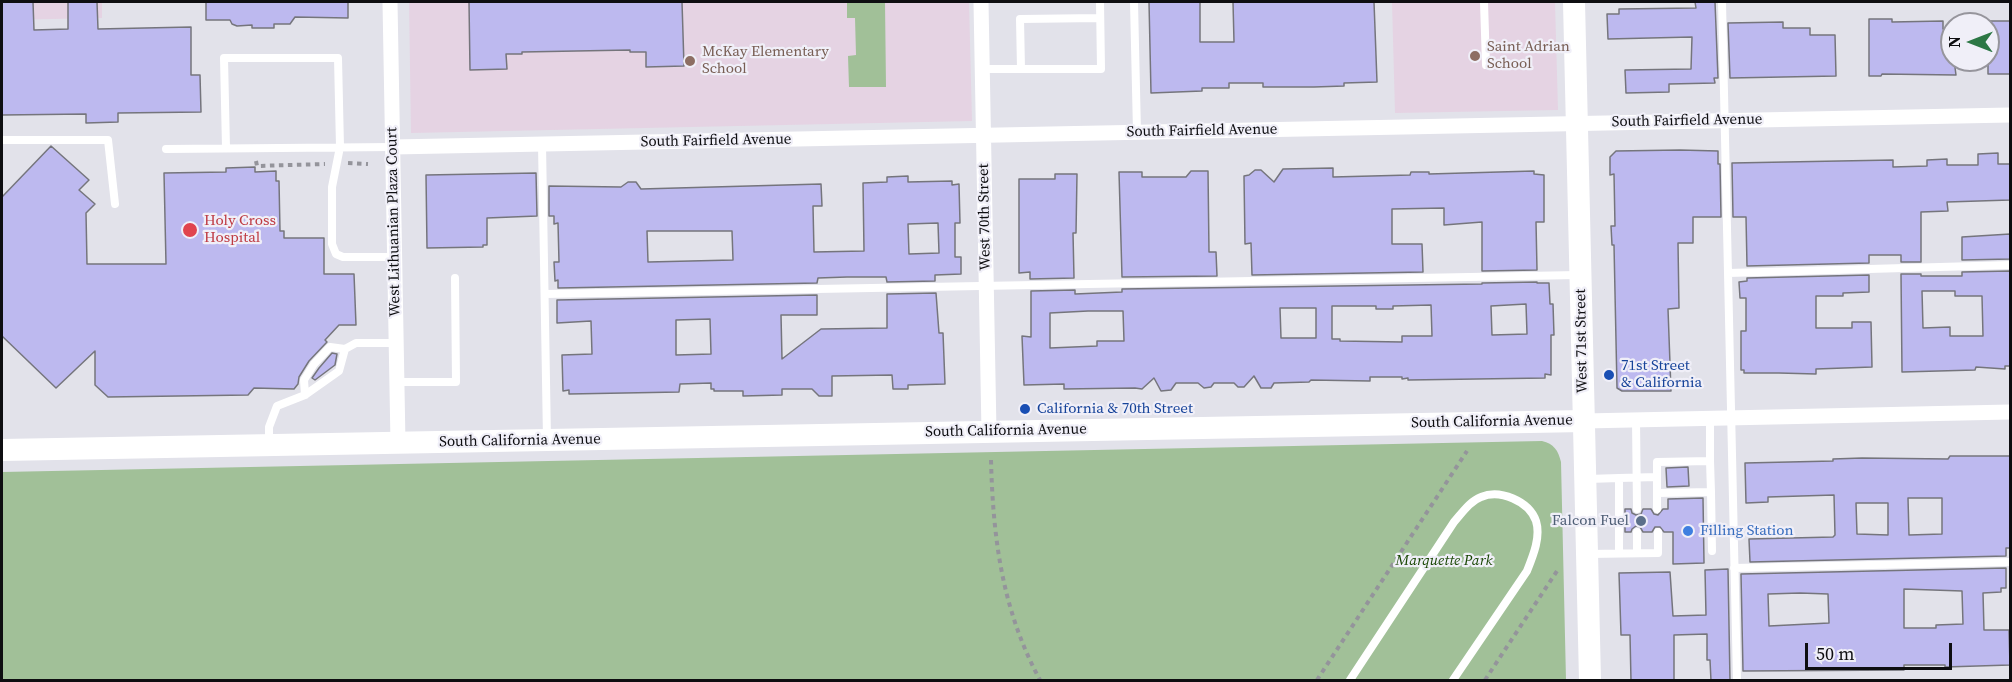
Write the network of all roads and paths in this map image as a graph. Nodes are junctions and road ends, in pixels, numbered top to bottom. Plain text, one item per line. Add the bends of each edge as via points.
1 (390, 2) edge
2 (981, 2) edge
3 (1100, 2) edge
4 (1134, 2) edge
5 (1484, 2) edge
6 (1574, 2) edge
7 (1722, 2) edge
8 (1100, 18) junction
9 (1486, 65) dead end
10 (982, 69) junction
11 (1021, 69) junction
12 (2010, 115) edge
13 (1724, 121) junction
14 (1577, 124) junction
15 (1137, 132) junction
16 (984, 135) junction
17 (2, 140) edge
18 (542, 144) junction
19 (340, 147) junction
20 (393, 147) junction
21 (226, 148) junction
22 (166, 149) dead end
23 (115, 204) dead end
24 (394, 257) junction
25 (2010, 266) edge
26 (1728, 273) junction
27 (1580, 275) junction
28 (455, 278) dead end
29 (987, 286) junction
30 (545, 294) junction
31 (396, 343) junction
32 (345, 349) junction
33 (397, 382) junction
34 (305, 395) junction
35 (2010, 412) edge
36 (1710, 418) junction
37 (1731, 418) junction
38 (1636, 420) junction
39 (1584, 421) junction
40 (989, 432) junction
41 (547, 440) junction
42 (398, 443) junction
43 (268, 446) junction
44 (2, 450) edge
45 (1467, 451) dead end
46 (991, 460) dead end
47 (1710, 461) junction
48 (1636, 477) junction
49 (1657, 477) junction
50 (1619, 478) junction
51 (1585, 479) junction
52 (1711, 492) junction
53 (1657, 493) junction
54 (1637, 509) dead end
55 (1658, 509) dead end
56 (1637, 532) dead end
57 (1658, 532) dead end
58 (1712, 550) dead end
59 (1587, 554) junction
60 (1619, 554) junction
61 (1637, 554) junction
62 (2010, 562) edge
63 (1734, 568) junction
64 (1557, 571) dead end
65 (1038, 681) edge
66 (1317, 681) edge
67 (1350, 681) edge
68 (1453, 681) edge
69 (1485, 681) edge
70 (1590, 681) edge
71 (1737, 681) edge

1 - 20 street, West Lithuanian Plaza Court
2 - 10 street, West 70th Street
3 - 8 lane
4 - 15 lane
5 - 9 lane
6 - 14 street, West 71st Street
7 - 13 lane
8 - 11 lane via 1020,19
8 - 11 lane via 1101,69
10 - 11 lane
10 - 16 street, West 70th Street
12 - 13 street, South Fairfield Avenue
13 - 14 street, South Fairfield Avenue
13 - 26 lane
14 - 15 street, South Fairfield Avenue
14 - 27 street, West 71st Street
15 - 16 street, South Fairfield Avenue
16 - 18 street, South Fairfield Avenue
16 - 29 street, West 70th Street
17 - 23 lane via 108,140
18 - 20 street, South Fairfield Avenue
18 - 30 lane
19 - 20 lane
19 - 21 lane
19 - 21 lane via 338,58 224,58
19 - 24 lane via 332,187 332,244 336,254
20 - 24 street, West Lithuanian Plaza Court
21 - 22 lane
24 - 31 street, West Lithuanian Plaza Court
25 - 26 lane
26 - 37 lane
27 - 29 lane
27 - 39 street, West 71st Street
28 - 33 lane via 456,381
29 - 30 lane
29 - 40 street, West 70th Street
30 - 41 lane
31 - 32 lane via 356,343
31 - 33 street, West Lithuanian Plaza Court
32 - 34 lane via 339,371
32 - 34 lane via 330,347 314,364 304,380
33 - 42 street, West Lithuanian Plaza Court
34 - 43 lane via 277,406 269,427
35 - 37 street, South California Avenue
36 - 37 street, South California Avenue
36 - 38 street, South California Avenue
36 - 47 lane
37 - 63 lane
38 - 39 street, South California Avenue
38 - 48 lane
39 - 40 street, South California Avenue
39 - 51 street, West 71st Street
40 - 41 street, South California Avenue
41 - 42 street, South California Avenue
42 - 43 street, South California Avenue
43 - 44 street, South California Avenue
45 - 66 path
46 - 65 path via 999,565 1007,600
47 - 49 lane via 1657,462
47 - 52 lane
48 - 49 lane
48 - 50 lane
48 - 54 lane
49 - 53 lane
50 - 51 lane
50 - 60 lane
51 - 59 street, West 71st Street
52 - 53 lane
52 - 58 lane
53 - 55 lane
56 - 61 lane
57 - 61 lane via 1658,553
59 - 60 lane
59 - 70 street, West 71st Street
60 - 61 lane
62 - 63 lane
63 - 71 lane
64 - 69 path
67 - 68 lane via 1454,522 1481,497 1498,494 1527,508 1536,521 1534,554 1527,571

